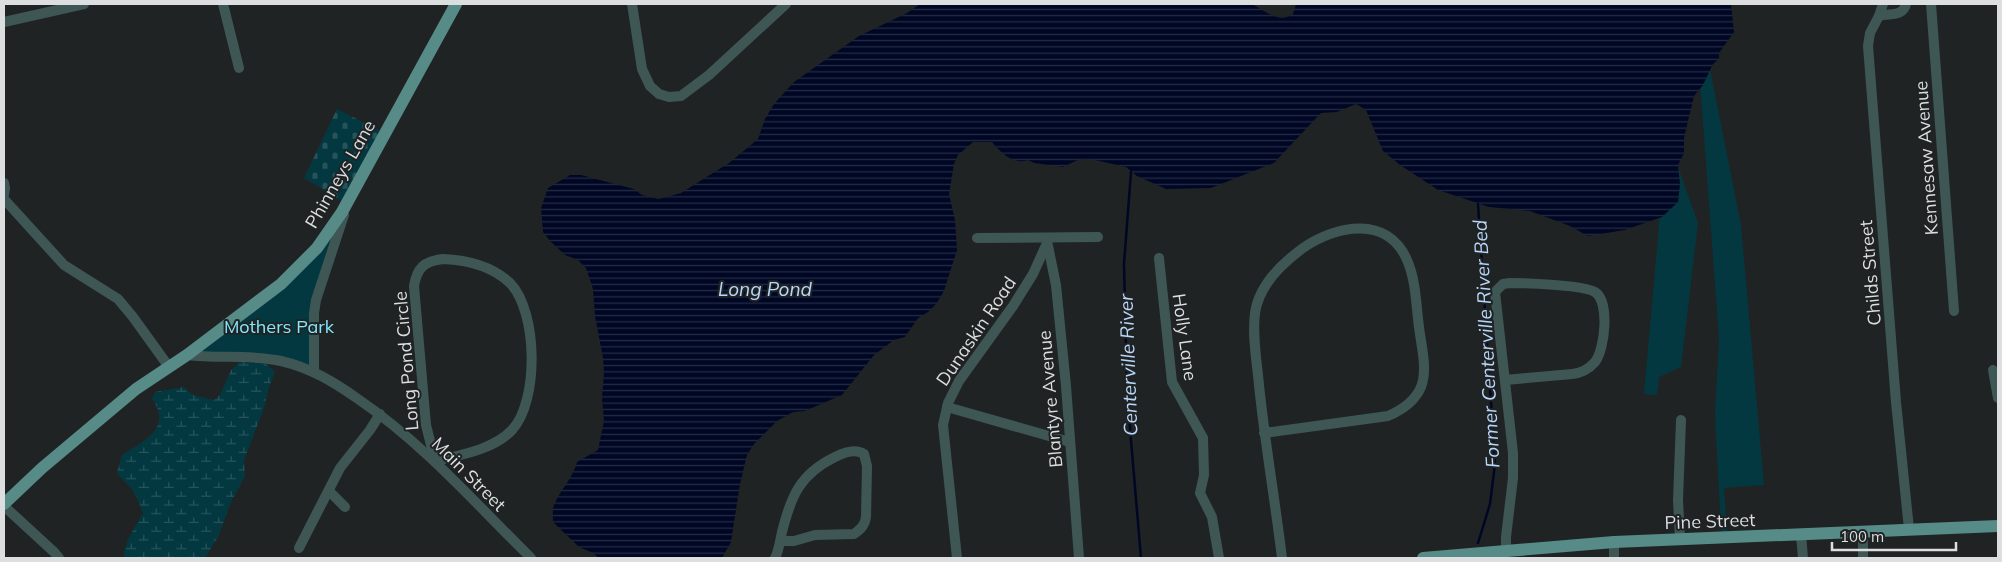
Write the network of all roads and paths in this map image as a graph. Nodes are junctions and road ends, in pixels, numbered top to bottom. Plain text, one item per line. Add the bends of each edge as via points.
1 (84, 4) edge
2 (223, 4) edge
3 (456, 4) edge
4 (632, 4) edge
5 (786, 4) edge
6 (1884, 4) edge
7 (1906, 4) edge
8 (1931, 4) edge
9 (1879, 16) junction
10 (4, 22) edge
11 (239, 68) dead end
12 (4, 183) edge
13 (352, 193) junction
14 (4, 197) edge
15 (1098, 237) dead end
16 (978, 238) dead end
17 (1047, 240) junction
18 (1159, 258) dead end
19 (1954, 311) dead end
20 (187, 355) junction
21 (169, 367) junction
22 (1993, 370) dead end
23 (314, 372) junction
24 (1505, 380) junction
25 (1998, 398) edge
26 (947, 407) junction
27 (380, 414) junction
28 (1681, 420) dead end
29 (1264, 433) junction
30 (1070, 442) junction
31 (435, 461) junction
32 (328, 491) junction
33 (4, 505) edge
34 (345, 507) dead end
35 (1998, 526) edge
36 (1909, 529) junction
37 (1863, 532) junction
38 (1801, 535) junction
39 (1680, 539) junction
40 (780, 541) junction
41 (1614, 542) junction
42 (299, 548) dead end
43 (1506, 550) junction
44 (59, 558) edge
45 (531, 558) edge
46 (775, 558) edge
47 (957, 558) edge
48 (1079, 558) edge
49 (1219, 558) edge
50 (1282, 558) edge
51 (1423, 558) edge
52 (1614, 558) edge
53 (1802, 558) edge
54 (1863, 558) edge

1 - 10 street
2 - 11 street
3 - 13 main road, Phinneys Lane
4 - 5 street via 642,69 650,86 669,97 681,96 709,75
6 - 9 street, Childs Street
7 - 9 street via 1899,13
8 - 19 street, Kennesaw Avenue
9 - 36 street, Childs Street via 1870,33 1868,46
12 - 14 street
13 - 20 main road, Phinneys Lane via 326,236 304,262 281,284
13 - 23 street via 316,300
14 - 21 street via 64,265 118,299
15 - 17 street
16 - 17 street
17 - 26 street, Dunaskin Road via 1033,274 960,380
17 - 30 street, Blantyre Avenue via 1056,285
18 - 49 street, Holly Lane via 1172,382 1203,438 1204,475 1200,493 1212,517
20 - 21 main road, Phinneys Lane
20 - 23 street, Main Street via 280,360
21 - 33 main road, Phinneys Lane via 136,389 42,468
22 - 25 street
23 - 27 street, Main Street
24 - 24 street via 1494,296 1496,289 1506,283 1535,284 1587,289 1599,295 1604,311 1601,352 1595,363 1582,372 1572,374
24 - 43 street via 1513,453
26 - 30 street
26 - 47 street, Dunaskin Road via 943,425
27 - 31 street, Main Street
27 - 32 street via 340,468
28 - 39 street
29 - 29 street via 1254,337 1258,302 1267,284 1292,256 1334,233 1361,228 1389,236 1408,261 1414,286 1424,368 1417,394 1401,410 1388,416
29 - 50 street
30 - 48 street, Blantyre Avenue
31 - 31 street, Long Pond Circle via 426,425 414,286 416,272 422,266 434,260 457,260 502,276 520,297 530,335 532,370 528,402 511,432 497,442
31 - 45 street, Main Street
32 - 34 street
32 - 42 street
33 - 44 street
35 - 36 main road, Pine Street
36 - 37 main road, Pine Street
37 - 38 main road, Pine Street
37 - 54 street
38 - 39 main road, Pine Street
38 - 53 street
39 - 41 main road, Pine Street
40 - 40 street via 796,489 803,480 816,467 839,455 853,451 864,454 867,504 863,526 854,534 815,535
40 - 46 street
41 - 43 main road, Pine Street
41 - 52 street
43 - 51 main road, Pine Street

